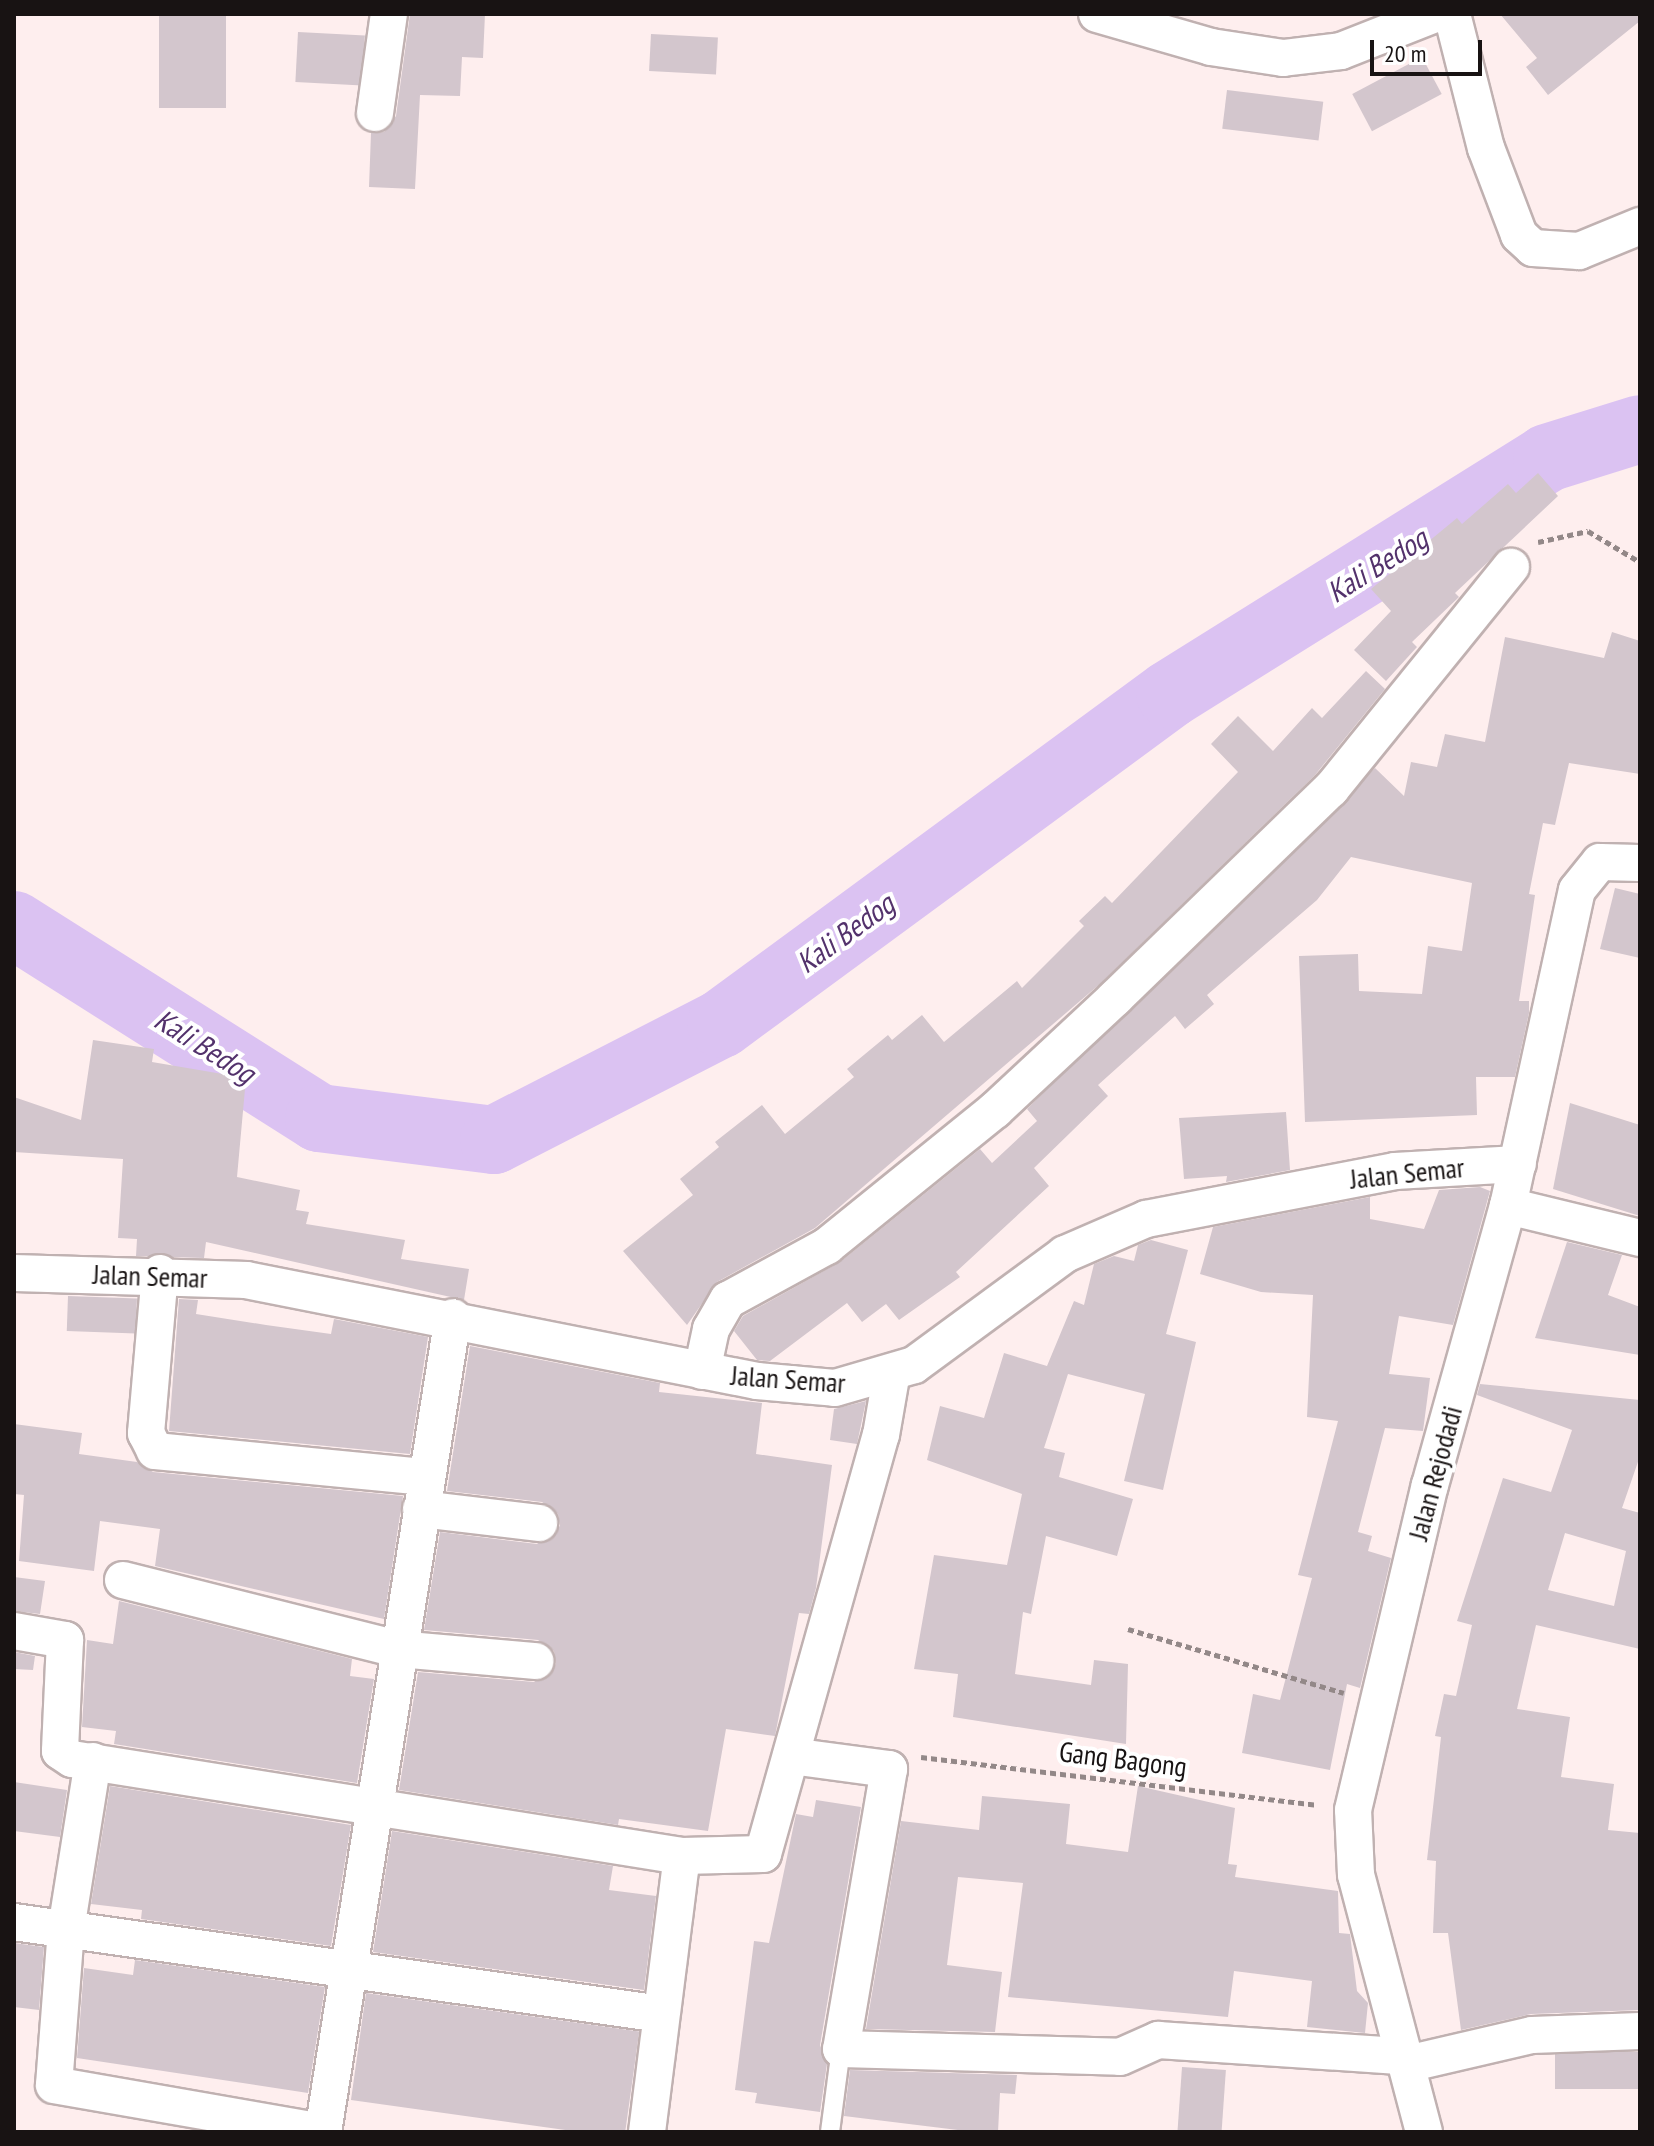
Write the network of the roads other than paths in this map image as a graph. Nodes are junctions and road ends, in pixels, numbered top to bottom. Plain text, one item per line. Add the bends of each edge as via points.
1 (389, 14) edge
2 (1097, 14) edge
3 (1435, 14) edge
4 (1452, 14) edge
5 (375, 113) dead end
6 (1640, 226) edge
7 (1511, 567) road end
8 (1640, 863) edge
9 (1518, 1164) junction
10 (1508, 1206) junction
11 (1640, 1238) edge
12 (14, 1273) edge
13 (160, 1273) junction
14 (453, 1317) junction
15 (702, 1371) junction
16 (891, 1377) junction
17 (424, 1493) junction
18 (539, 1523) dead end
19 (123, 1580) dead end
20 (14, 1631) edge
21 (397, 1649) junction
22 (535, 1661) dead end
23 (791, 1756) junction
24 (93, 1761) junction
25 (372, 1801) junction
26 (682, 1856) junction
27 (14, 1922) edge
28 (66, 1929) junction
29 (349, 1969) junction
30 (661, 2014) junction
31 (1640, 2031) edge
32 (841, 2049) junction
33 (1404, 2060) junction
34 (323, 2132) edge
35 (647, 2132) edge
36 (830, 2132) edge
37 (1424, 2132) edge

1 - 5 street
2 - 3 street via 1211,47 1283,58 1341,51
4 - 6 street via 1486,148 1519,235 1533,248 1579,251
7 - 15 street via 1331,789 1115,998 968,1134 827,1246 728,1300 711,1329
8 - 9 street, Jalan Rejodadi via 1600,862 1577,890
9 - 10 street, Jalan Rejodadi
9 - 16 street, Jalan Semar via 1395,1171 1146,1219 1065,1254
10 - 11 street
10 - 33 street, Jalan Rejodadi via 1376,1703 1353,1810 1356,1875
12 - 13 street, Jalan Semar
13 - 14 street, Jalan Semar via 246,1280
13 - 17 street via 146,1433 155,1451
14 - 15 street, Jalan Semar
14 - 17 street
15 - 16 street, Jalan Semar via 835,1388
16 - 23 street
17 - 18 street
17 - 21 street
19 - 21 street
20 - 24 street via 65,1640 60,1751
21 - 22 street
21 - 25 street
23 - 26 street via 763,1854
23 - 32 street via 889,1769
24 - 25 street
24 - 28 street
25 - 26 street
25 - 29 street
26 - 30 street
27 - 28 street
28 - 29 street
28 - 34 street via 54,2085
29 - 30 street
29 - 34 street
30 - 35 street
31 - 33 street via 1532,2035
32 - 33 street via 1120,2057 1158,2040
32 - 36 lane
33 - 37 street, Jalan Rejodadi

